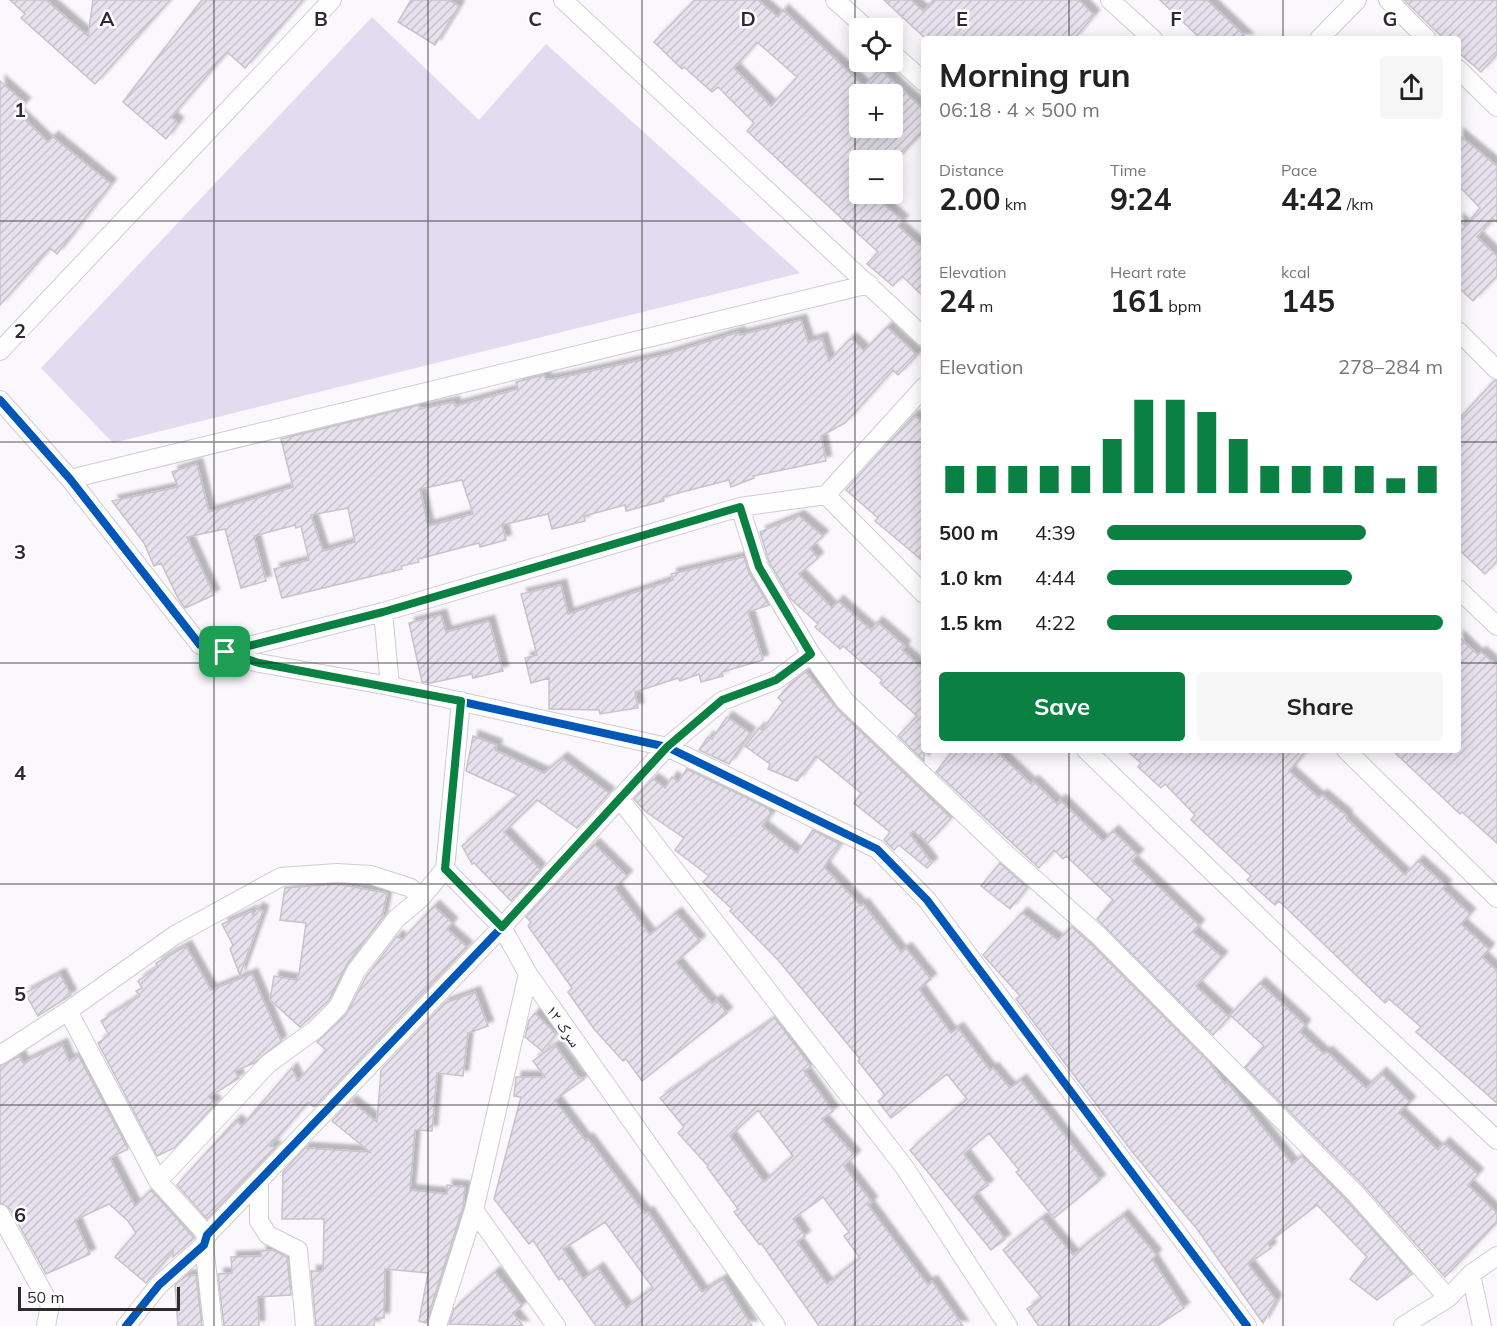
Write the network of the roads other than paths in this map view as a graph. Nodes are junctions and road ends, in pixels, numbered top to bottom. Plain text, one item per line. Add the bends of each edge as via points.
1 (332, 0) edge
2 (563, 0) edge
3 (835, 0) edge
4 (1110, 0) edge
5 (1357, 0) edge
6 (1388, 0) edge
7 (855, 18) edge
8 (1150, 36) edge
9 (1322, 36) edge
10 (1424, 36) edge
11 (903, 63) edge
12 (1461, 72) edge
13 (921, 79) edge
14 (1497, 108) edge
15 (869, 284) junction
16 (921, 334) edge
17 (1461, 334) edge
18 (0, 351) edge
19 (1497, 370) edge
20 (921, 390) edge
21 (0, 400) edge
22 (70, 479) junction
23 (826, 495) junction
24 (740, 507) junction
25 (921, 591) edge
26 (1461, 592) edge
27 (383, 612) junction
28 (1497, 626) edge
29 (225, 652) junction
30 (811, 654) junction
31 (390, 686) junction
32 (461, 701) junction
33 (667, 747) junction
34 (1089, 753) edge
35 (1349, 753) edge
36 (620, 798) junction
37 (445, 869) junction
38 (420, 898) junction
39 (1497, 898) edge
40 (502, 927) junction
41 (528, 974) junction
42 (68, 1011) junction
43 (0, 1055) edge
44 (1497, 1140) edge
45 (259, 1180) junction
46 (158, 1181) junction
47 (474, 1210) junction
48 (0, 1214) edge
49 (206, 1240) junction
50 (1497, 1256) edge
51 (1471, 1274) junction
52 (1448, 1298) junction
53 (46, 1326) edge
54 (126, 1326) edge
55 (213, 1326) edge
56 (305, 1326) edge
57 (436, 1326) edge
58 (556, 1326) edge
59 (776, 1326) edge
60 (1008, 1326) edge
61 (1247, 1326) edge
62 (1403, 1326) edge
63 (1482, 1326) edge

1 - 18 street
2 - 15 street
3 - 7 street
4 - 8 street
5 - 9 street
6 - 10 street
11 - 13 street
12 - 14 street
15 - 16 street
15 - 22 street
17 - 19 street
20 - 23 street
21 - 22 street
22 - 29 street via 200,645
23 - 24 street
23 - 25 street
24 - 27 street
24 - 30 street via 759,567
26 - 28 street
27 - 29 street
27 - 31 street
29 - 31 street via 259,663
30 - 33 street via 776,680 722,700
30 - 52 street via 845,701 1006,854 1098,935 1355,1193
31 - 32 street
32 - 33 street
32 - 37 street
33 - 36 street
33 - 61 street via 877,849 927,900
34 - 44 street
35 - 39 street
36 - 40 street
36 - 60 street via 905,1168
37 - 38 street
37 - 40 street, سرک ۱۲
38 - 42 street via 411,888 371,875 280,877 175,935
38 - 46 street via 396,920 356,971 338,1007 316,1029 268,1064
40 - 41 street, سرک ۱۲
40 - 45 street
41 - 47 street
41 - 59 street, سرک ۱۲
42 - 43 street
42 - 46 street
45 - 49 street
45 - 56 street via 259,1221 268,1235 298,1250
46 - 49 street
47 - 57 street
47 - 58 street
48 - 53 street via 50,1305
49 - 54 street via 159,1285
49 - 55 street
50 - 51 street
51 - 52 street
51 - 63 street
52 - 62 street

